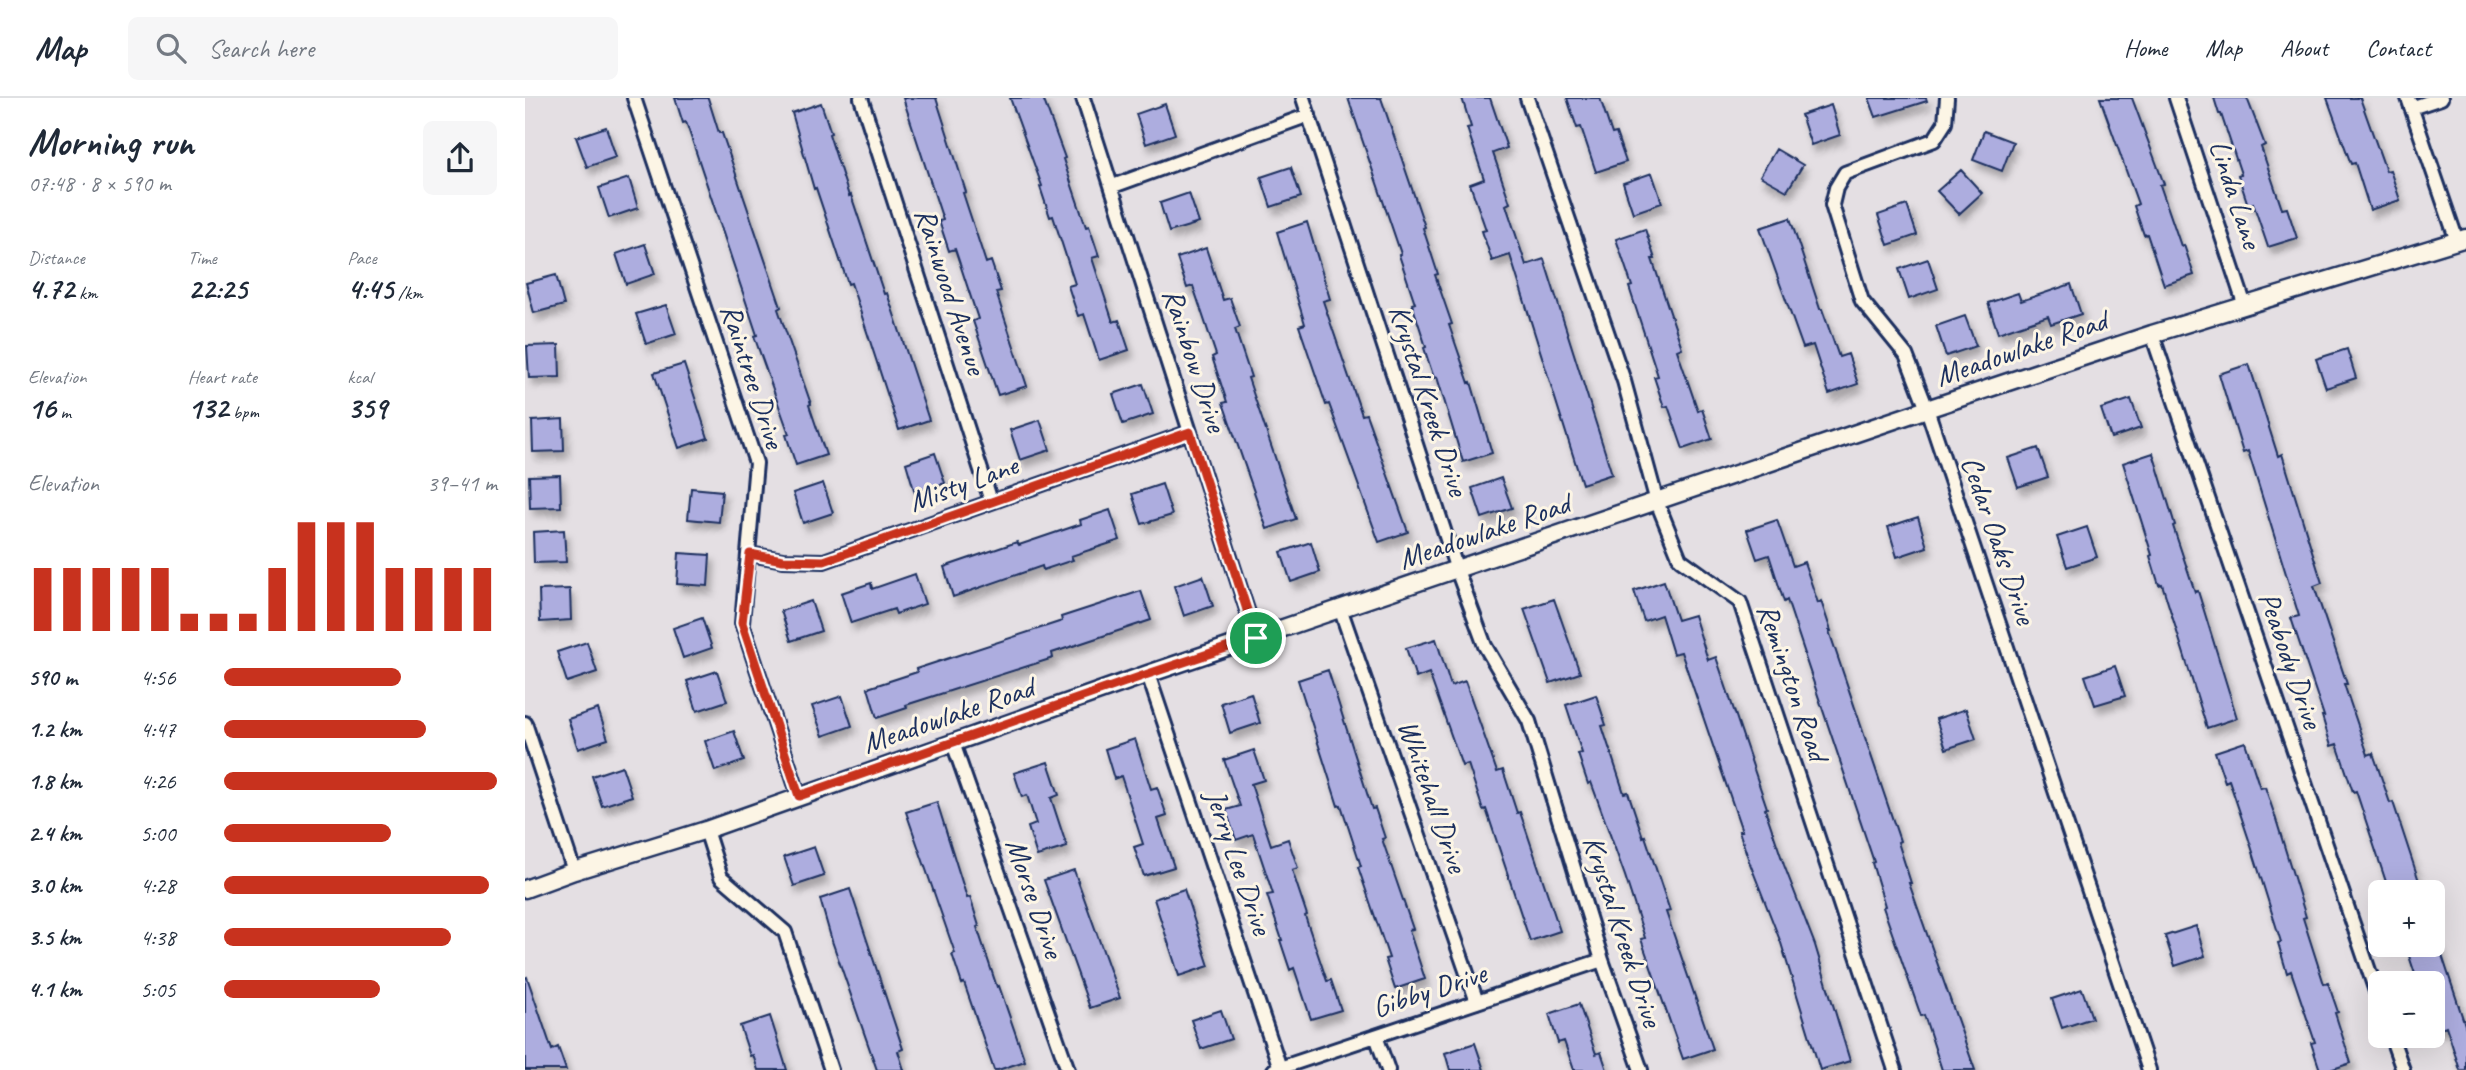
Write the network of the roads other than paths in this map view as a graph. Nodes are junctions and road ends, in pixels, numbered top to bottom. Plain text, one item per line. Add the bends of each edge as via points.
1 (634, 98) edge
2 (861, 98) edge
3 (1083, 98) edge
4 (1303, 98) edge
5 (1527, 98) edge
6 (1947, 98) edge
7 (2176, 98) edge
8 (2441, 98) edge
9 (2409, 103) edge
10 (1308, 115) junction
11 (1113, 186) junction
12 (2461, 239) edge
13 (2245, 306) junction
14 (2152, 334) junction
15 (1927, 409) junction
16 (1190, 432) junction
17 (991, 501) junction
18 (1657, 502) junction
19 (750, 554) junction
20 (1457, 570) junction
21 (1340, 608) junction
22 (1256, 638) junction
23 (1148, 674) junction
24 (525, 723) edge
25 (953, 743) junction
26 (799, 796) junction
27 (706, 830) junction
28 (574, 871) junction
29 (525, 889) edge
30 (1602, 960) junction
31 (2369, 971) edge
32 (1477, 1002) junction
33 (1376, 1035) junction
34 (2395, 1048) edge
35 (1276, 1069) edge
36 (831, 1070) edge
37 (1068, 1070) edge
38 (1388, 1070) edge
39 (1640, 1070) edge
40 (1895, 1070) edge
41 (2149, 1070) edge
42 (2403, 1070) edge

1 - 19 street, Raintree Drive via 756,463
2 - 17 street, Rainwood Avenue
3 - 11 street, Rainbow Drive
4 - 10 street, Krystal Kreek Drive
5 - 18 street, Remington Road via 1624,382
6 - 15 street, Cedar Oaks Drive via 1945,123 1934,140 1845,173 1832,205 1861,301 1906,355
7 - 13 street, Linda Lane
8 - 9 street
9 - 12 street
10 - 11 street
10 - 20 street, Krystal Kreek Drive
11 - 16 street, Rainbow Drive
12 - 13 street, Meadowlake Road
13 - 14 street, Meadowlake Road
14 - 15 street, Meadowlake Road
14 - 31 street, Peabody Drive
15 - 18 street, Meadowlake Road
15 - 41 street, Cedar Oaks Drive
16 - 17 street, Misty Lane
16 - 22 street, Rainbow Drive
17 - 19 street, Misty Lane via 824,561
18 - 20 street, Meadowlake Road
18 - 40 street, Remington Road via 1680,559 1740,601
19 - 26 street, Raintree Drive via 742,623
20 - 21 street, Meadowlake Road
20 - 30 street, Krystal Kreek Drive via 1485,646 1529,721
21 - 22 street, Meadowlake Road
21 - 32 street, Whitehall Drive
22 - 23 street, Meadowlake Road
23 - 25 street, Meadowlake Road
23 - 35 street, Jerry Lee Drive
24 - 28 street
25 - 26 street, Meadowlake Road
25 - 37 street, Morse Drive
26 - 27 street, Meadowlake Road
27 - 28 street, Meadowlake Road
27 - 36 street via 720,877 785,932
28 - 29 street, Meadowlake Road
30 - 32 street, Gibby Drive
30 - 39 street, Krystal Kreek Drive
32 - 33 street, Gibby Drive
33 - 35 street, Gibby Drive
33 - 38 street
34 - 42 street

